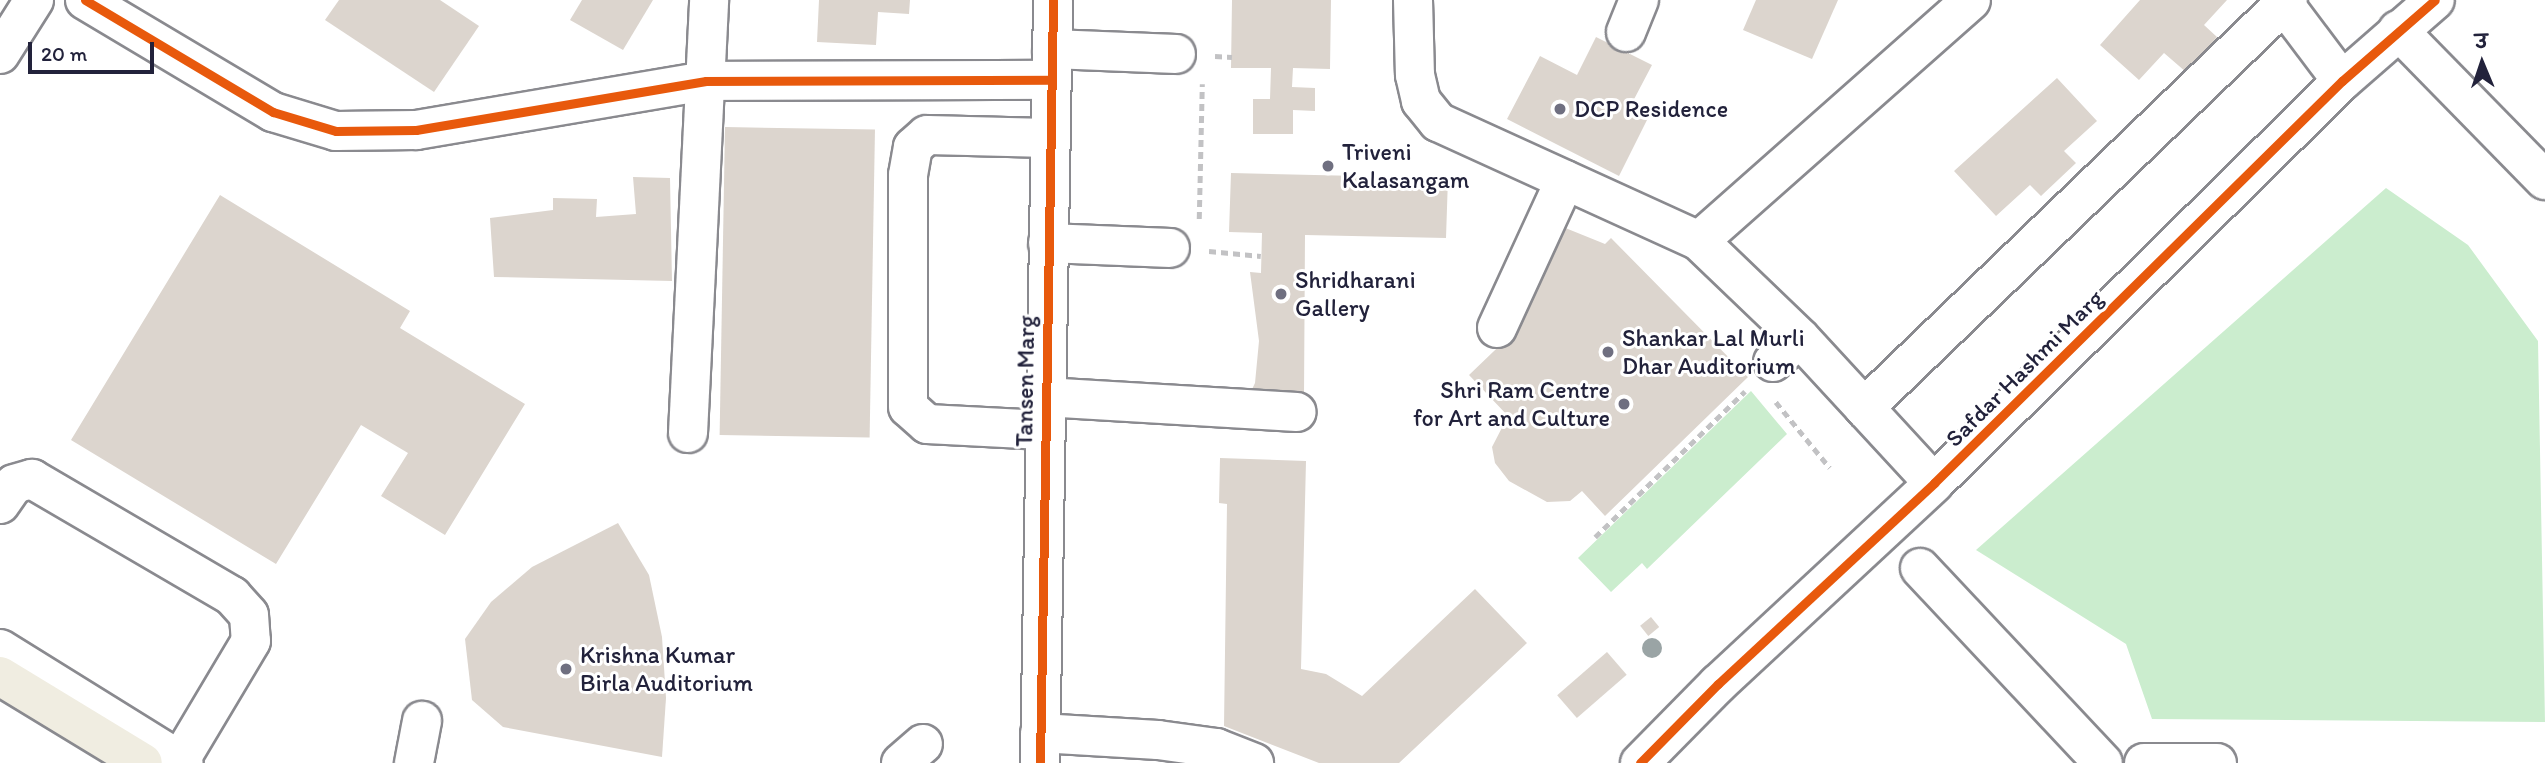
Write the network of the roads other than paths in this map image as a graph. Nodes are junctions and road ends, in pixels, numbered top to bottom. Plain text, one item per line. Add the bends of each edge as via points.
1 (34, 0) edge
2 (85, 0) edge
3 (709, 0) edge
4 (1054, 0) edge
5 (1413, 0) edge
6 (1971, 0) edge
7 (2435, 0) edge
8 (2286, 2) edge
9 (2398, 30) junction
10 (0, 54) edge
11 (1189, 62) road end
12 (1052, 65) junction
13 (706, 81) junction
14 (2342, 81) junction
15 (1049, 138) junction
16 (1565, 180) junction
17 (2545, 180) edge
18 (1699, 241) junction
19 (1048, 243) junction
20 (1184, 249) road end
21 (1497, 328) dead end
22 (1864, 408) junction
23 (1297, 412) dead end
24 (1043, 414) junction
25 (688, 433) dead end
26 (1934, 483) junction
27 (0, 504) edge
28 (1920, 568) dead end
29 (0, 649) edge
30 (0, 676) edge
31 (422, 721) dead end
32 (1040, 748) edge
33 (169, 762) edge
34 (414, 763) edge
35 (1254, 763) edge
36 (1640, 763) edge
37 (2103, 763) edge
38 (2144, 763) edge
39 (2217, 763) edge

1 - 10 street
2 - 13 street via 272,113 336,131 416,130
3 - 13 street
4 - 12 street, Tansen Marg
5 - 16 street via 1415,75 1438,122
6 - 18 street
7 - 9 street, Safdar Hashmi Marg
8 - 14 street
8 - 22 street
9 - 14 street, Safdar Hashmi Marg
9 - 17 street
11 - 12 street
12 - 13 street
12 - 15 street, Tansen Marg
13 - 25 street
14 - 26 street, Safdar Hashmi Marg
15 - 19 street, Tansen Marg
15 - 24 street via 927,135 913,147 908,175 908,407 927,424
16 - 18 street
16 - 21 street
18 - 22 street via 1773,372
19 - 20 street
19 - 24 street, Tansen Marg
22 - 26 street
23 - 24 street
24 - 32 street, Tansen Marg
26 - 36 street, Safdar Hashmi Marg
27 - 33 street via 14,484 32,479 232,596 249,615 251,641
28 - 37 street
29 - 33 street
30 - 33 main road
31 - 34 street
32 - 35 street via 1170,741 1216,748
38 - 39 street

